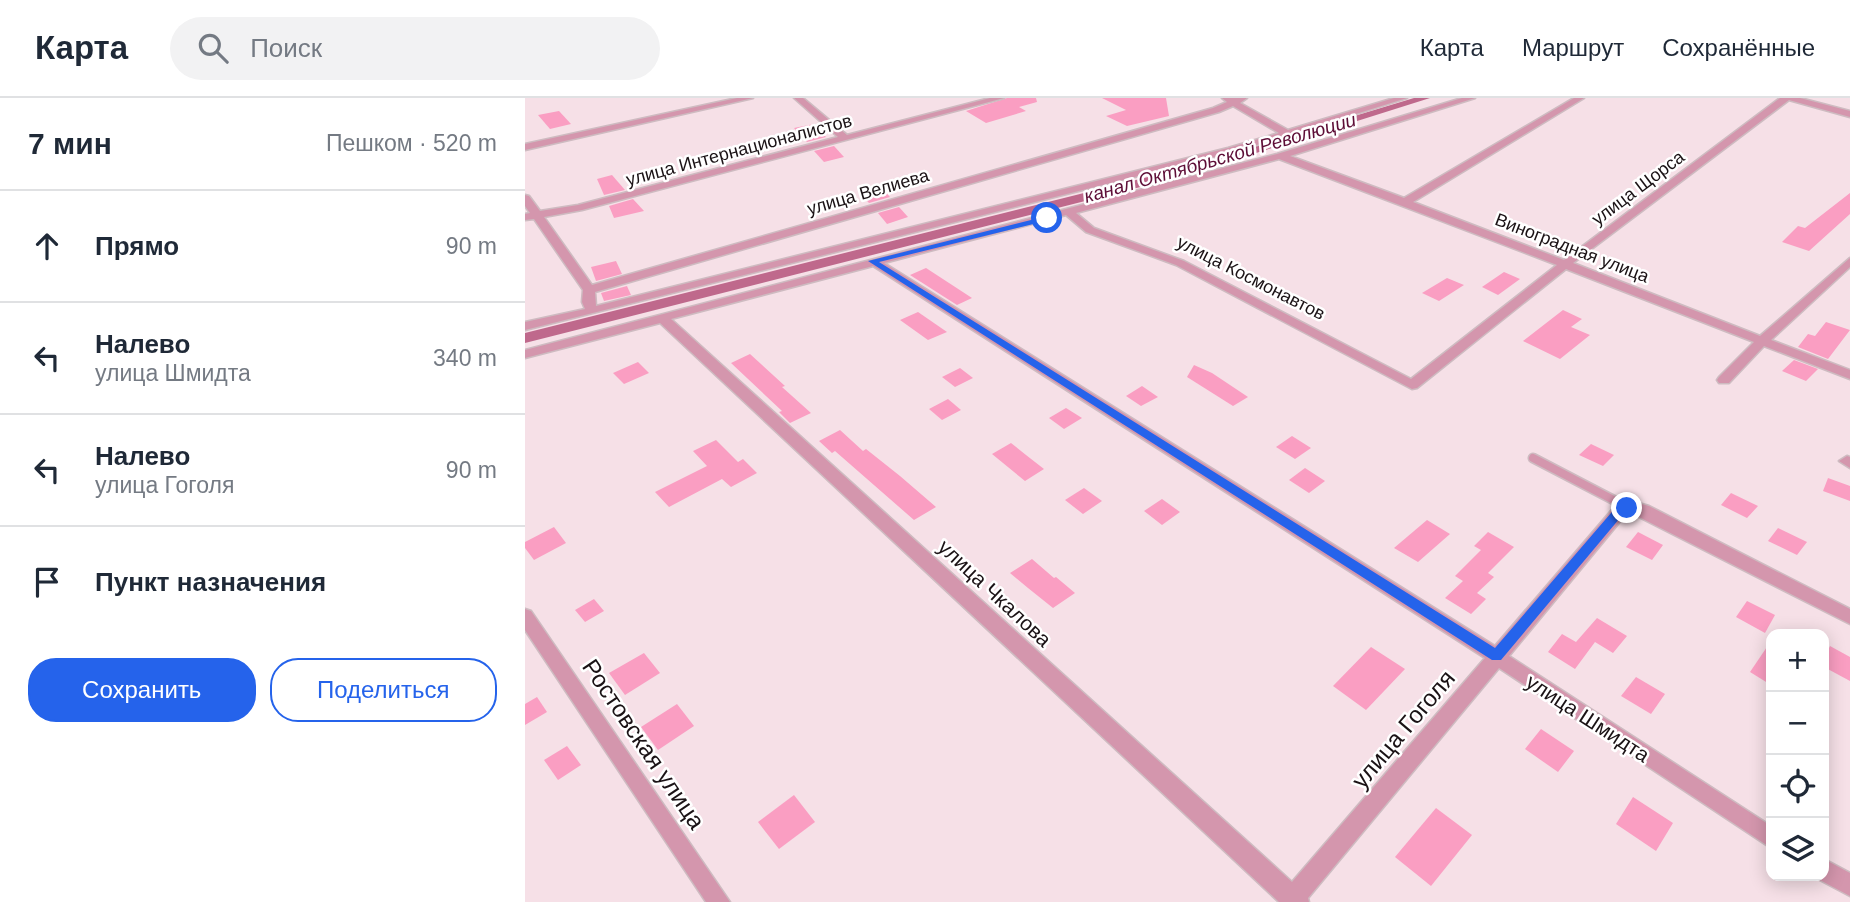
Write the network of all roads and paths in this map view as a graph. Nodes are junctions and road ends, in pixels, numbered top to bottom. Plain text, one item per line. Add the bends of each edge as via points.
1 (749, 98) edge
2 (798, 98) edge
3 (1000, 98) edge
4 (1403, 98) edge
5 (1471, 98) edge
6 (1580, 98) edge
7 (1788, 98) edge
8 (1234, 99) edge
9 (1850, 114) edge
10 (1287, 134) junction
11 (845, 138) junction
12 (525, 147) edge
13 (1280, 156) junction
14 (525, 198) edge
15 (1405, 202) junction
16 (1070, 213) junction
17 (529, 215) edge
18 (872, 261) junction
19 (1850, 261) edge
20 (1565, 264) junction
21 (589, 290) junction
22 (592, 311) junction
23 (661, 317) junction
24 (525, 326) edge
25 (1762, 341) junction
26 (525, 354) edge
27 (1850, 375) edge
28 (1724, 380) dead end
29 (1412, 384) joint
30 (1533, 458) dead end
31 (1635, 509) junction
32 (525, 616) edge
33 (1850, 617) edge
34 (1496, 656) junction
35 (1766, 835) edge
36 (1829, 873) edge
37 (1850, 885) edge
38 (1294, 900) edge
39 (719, 902) edge

1 - 12 street
2 - 11 street
3 - 11 street, улица Интернационалистов
4 - 10 street
5 - 13 street
6 - 15 street
7 - 9 street
7 - 20 street, улица Щорса
8 - 10 street
8 - 21 street, улица Велиева via 1216,110
10 - 22 street
11 - 17 street, улица Интернационалистов via 578,208
13 - 15 street, Виноградная улица
13 - 16 street
14 - 17 street
15 - 20 street, Виноградная улица
16 - 18 street
16 - 29 street, улица Космонавтов via 1090,230 1180,263
17 - 21 street
18 - 23 street
18 - 34 street, улица Шмидта
19 - 25 street
20 - 25 street, Виноградная улица
20 - 29 street, улица Щорса
21 - 22 street
22 - 24 street
23 - 26 street
23 - 38 street, улица Чкалова
25 - 27 street, Виноградная улица
25 - 28 street
30 - 31 lane
31 - 33 street
31 - 34 street, улица Гоголя via 1622,509
32 - 39 street, Ростовская улица
34 - 35 street, улица Шмидта
34 - 38 street, улица Гоголя
36 - 37 street

